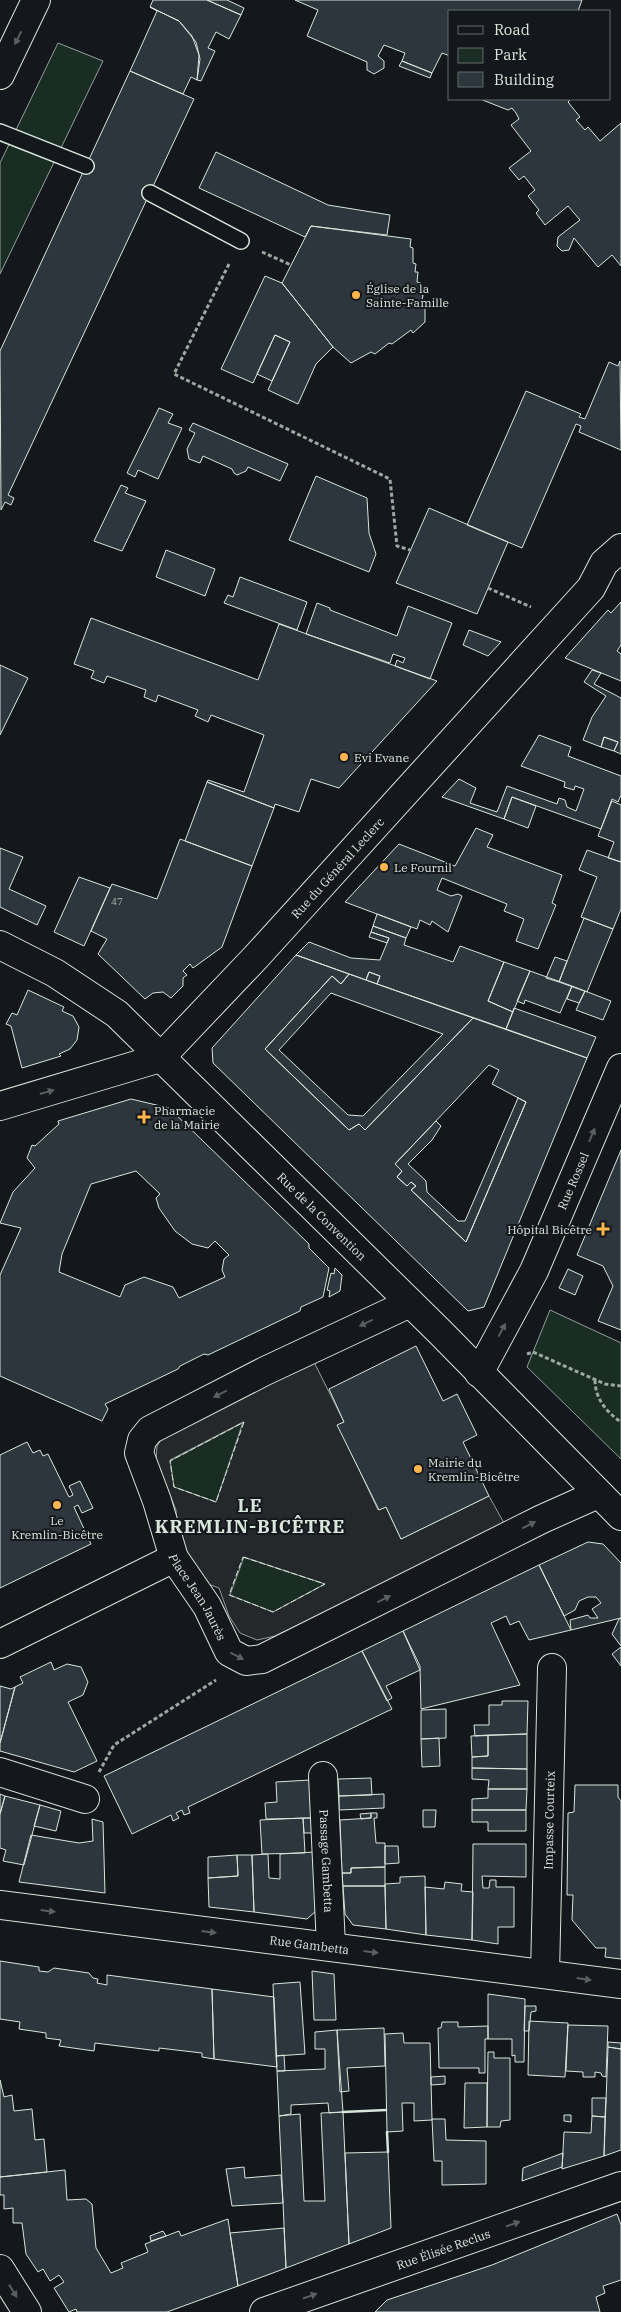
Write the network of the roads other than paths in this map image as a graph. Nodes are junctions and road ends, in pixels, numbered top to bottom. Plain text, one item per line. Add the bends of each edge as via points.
1 (36, 0) edge
2 (0, 75) edge
3 (0, 132) edge
4 (86, 166) dead end
5 (150, 193) dead end
6 (241, 242) road end
7 (621, 548) edge
8 (0, 946) edge
9 (160, 1058) junction
10 (621, 1068) edge
11 (0, 1106) edge
12 (410, 1303) junction
13 (479, 1373) junction
14 (598, 1494) junction
15 (621, 1516) edge
16 (174, 1558) junction
17 (0, 1644) edge
18 (552, 1668) dead end
19 (0, 1772) edge
20 (323, 1776) dead end
21 (84, 1799) road end
22 (0, 1905) edge
23 (331, 1946) junction
24 (545, 1974) junction
25 (621, 1984) edge
26 (621, 2186) edge
27 (0, 2269) edge
28 (27, 2312) edge
29 (264, 2312) edge

1 -> 2 street
3 - 4 lane
5 - 6 lane
7 - 9 street, Rue du Général Leclerc via 604,564 591,588
8 - 9 street, Rue de la Convention via 55,973 116,1014
11 -> 9 street, Rue du Général Leclerc
9 - 12 street, Rue de la Convention
13 -> 10 street, Rue Rossel via 534,1271
12 - 13 street, Rue de la Convention
12 -> 16 street, Place Jean Jaurès via 265,1371 150,1430 138,1453 158,1501
13 - 14 street, Rue de la Convention
14 - 15 street, Rue de la Convention
16 -> 14 street, Place Jean Jaurès via 207,1606 229,1652 246,1660 262,1659
16 - 17 street
18 - 24 street, Impasse Courteix
19 - 21 street
20 - 23 street, Passage Gambetta
22 -> 23 street, Rue Gambetta
23 -> 24 street, Rue Gambetta
24 -> 25 street, Rue Gambetta
29 -> 26 street, Rue Élisée Reclus
27 -> 28 street

